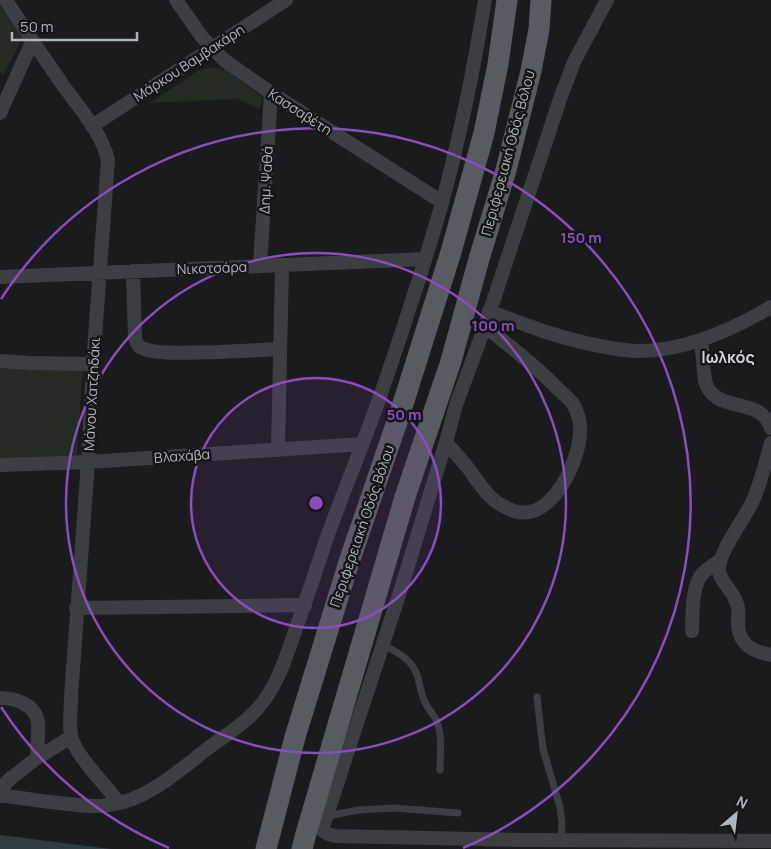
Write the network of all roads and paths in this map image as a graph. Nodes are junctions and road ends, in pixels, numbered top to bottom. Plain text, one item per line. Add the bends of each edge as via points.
1 (6, 0) edge
2 (176, 0) edge
3 (286, 0) edge
4 (485, 0) edge
5 (507, 0) edge
6 (541, 0) edge
7 (607, 0) edge
8 (32, 42) junction
9 (212, 48) junction
10 (271, 94) junction
11 (0, 113) edge
12 (92, 126) junction
13 (442, 202) junction
14 (425, 259) junction
15 (260, 266) junction
16 (282, 266) junction
17 (133, 271) junction
18 (100, 273) junction
19 (0, 277) edge
20 (771, 307) edge
21 (489, 311) junction
22 (485, 326) junction
23 (701, 340) junction
24 (280, 349) junction
25 (0, 361) edge
26 (93, 364) junction
27 (771, 428) edge
28 (446, 442) junction
29 (771, 443) edge
30 (363, 444) junction
31 (278, 450) junction
32 (88, 462) junction
33 (0, 465) edge
34 (721, 560) junction
35 (305, 605) junction
36 (76, 608) junction
37 (692, 631) dead end
38 (383, 645) junction
39 (771, 655) edge
40 (537, 697) dead end
41 (0, 698) edge
42 (71, 737) junction
43 (37, 758) junction
44 (440, 770) dead end
45 (1, 796) edge
46 (119, 803) junction
47 (458, 813) dead end
48 (327, 816) junction
49 (561, 840) junction
50 (771, 841) edge
51 (303, 843) edge
52 (267, 845) edge

1 - 8 street, Μάνου Χατζηδάκι
2 - 9 street, Κασσαβέτη
3 - 9 street, Μάρκου Βαμβακάρη
4 - 13 street via 467,98
5 - 52 main road, Περιφερειακή Οδός Βόλου via 484,133 451,252 402,410 346,571 295,737
6 - 51 main road, Περιφερειακή Οδός Βόλου via 531,71 506,170 451,361 405,497
7 - 21 street via 578,53 560,99
8 - 11 street
8 - 12 street, Μάνου Χατζηδάκι
9 - 10 street, Κασσαβέτη
9 - 12 street, Μάρκου Βαμβακάρη
10 - 13 street, Κασσαβέτη
10 - 15 street, Δημ. Ψαθά
12 - 18 street, Μάνου Χατζηδάκι via 103,145 108,165
13 - 14 street
14 - 16 street, Νικοτσάρα
14 - 30 street
15 - 16 street, Νικοτσάρα
15 - 17 street, Νικοτσάρα
16 - 24 street
17 - 18 street, Νικοτσάρα
17 - 24 street via 135,338 140,347 176,353
18 - 19 street, Νικοτσάρα
18 - 26 street, Μάνου Χατζηδάκι
20 - 23 street
21 - 22 street
21 - 23 street via 535,329 620,350 661,349
22 - 28 street
22 - 28 street via 544,375 574,405 581,432 572,467 549,502 533,512 515,511 490,497
23 - 27 street via 705,381 711,393 719,399 763,414
24 - 31 street
25 - 26 street
26 - 32 street, Μάνου Χατζηδάκι
28 - 38 street
29 - 34 street via 754,499
30 - 31 street, Βλαχάβα
30 - 35 street
31 - 32 street, Βλαχάβα
32 - 33 street, Βλαχάβα
32 - 36 street, Μάνου Χατζηδάκι
34 - 37 street via 701,576 696,588
34 - 39 street via 720,577 738,608 742,639 761,653
35 - 36 street
35 - 46 street via 279,673 260,706 231,732 158,786
36 - 42 street, Μάνου Χατζηδάκι via 70,697
38 - 44 lane via 410,662 418,677 424,700 439,727
38 - 48 street
40 - 49 lane via 543,749 560,807
41 - 43 street via 22,702 36,716
42 - 43 street
42 - 46 street, Μάνου Χατζηδάκι via 80,755
43 - 45 street via 8,780
45 - 46 street via 93,806
47 - 48 lane via 394,808
48 - 49 street via 323,830 336,836
49 - 50 street

